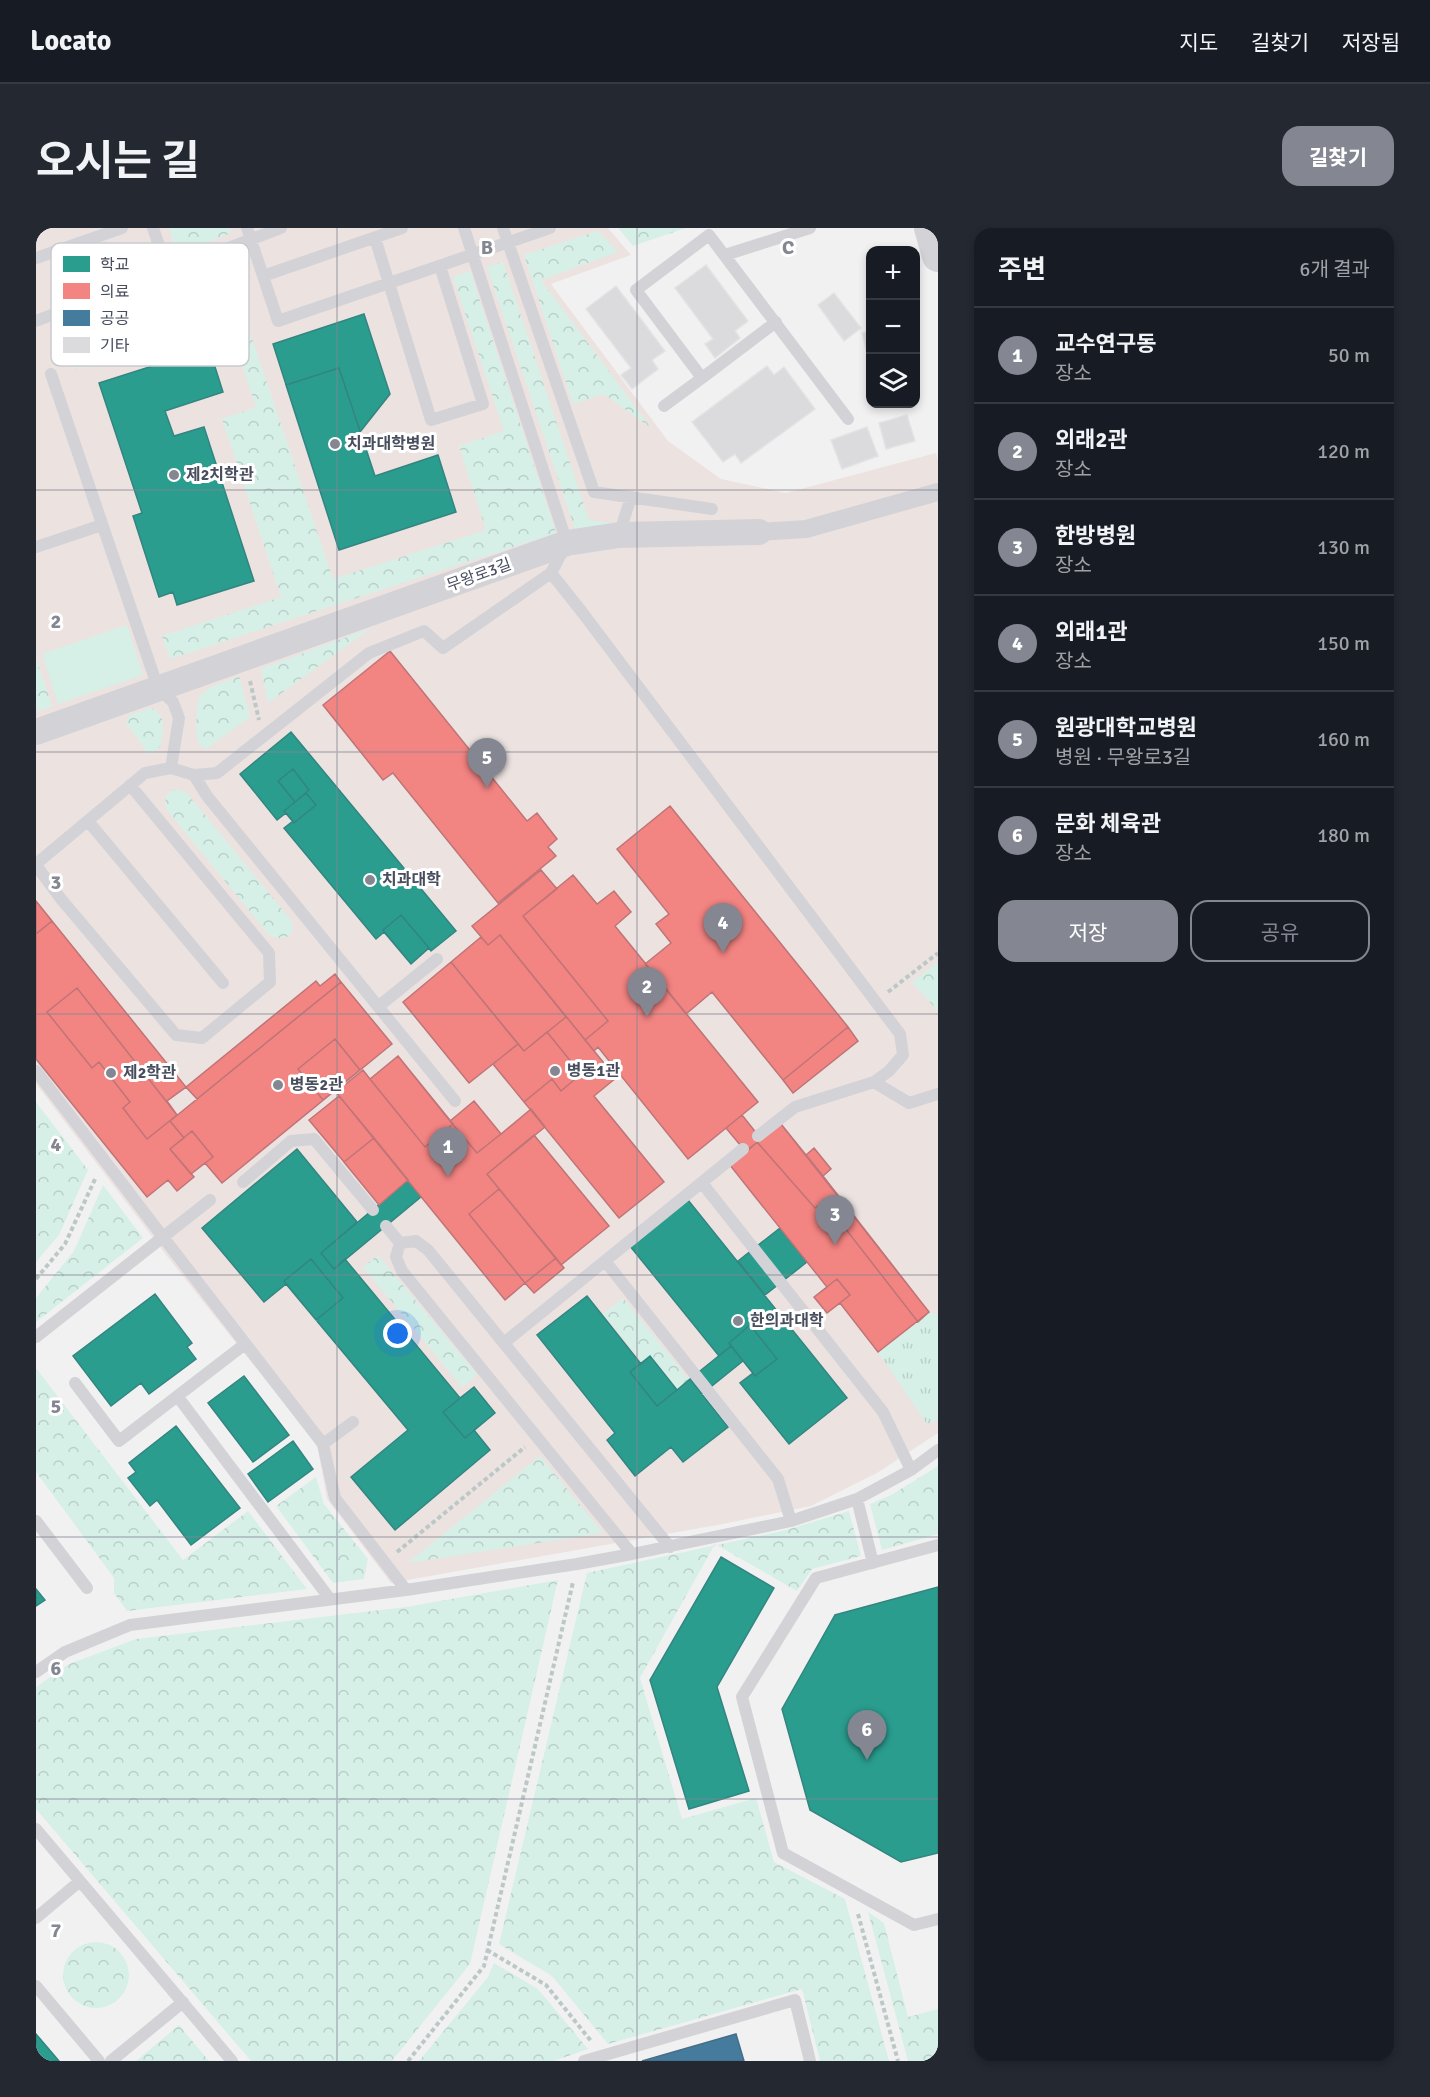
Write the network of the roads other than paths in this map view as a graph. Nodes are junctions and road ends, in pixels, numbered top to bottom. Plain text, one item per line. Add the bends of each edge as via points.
1 (122, 228) edge
2 (153, 228) edge
3 (281, 228) edge
4 (402, 228) edge
5 (464, 228) edge
6 (503, 228) edge
7 (550, 228) edge
8 (810, 228) edge
9 (930, 228) edge
10 (249, 234) edge
11 (375, 238) junction
12 (508, 242) junction
13 (79, 243) edge
14 (158, 243) edge
15 (229, 243) edge
16 (51, 253) edge
17 (472, 255) junction
18 (725, 255) junction
19 (938, 256) edge
20 (36, 258) edge
21 (440, 266) junction
22 (263, 276) junction
23 (389, 283) junction
24 (51, 315) edge
25 (36, 321) edge
26 (776, 322) junction
27 (51, 374) dead end
28 (702, 378) junction
29 (664, 406) dead end
30 (848, 419) dead end
31 (938, 492) edge
32 (631, 497) junction
33 (712, 509) dead end
34 (102, 525) junction
35 (759, 532) joint
36 (619, 535) junction
37 (567, 543) junction
38 (36, 548) edge
39 (551, 573) junction
40 (158, 688) junction
41 (36, 732) edge
42 (171, 768) junction
43 (194, 775) junction
44 (130, 785) junction
45 (88, 821) junction
46 (36, 865) edge
47 (437, 959) dead end
48 (223, 983) dead end
49 (379, 1006) junction
50 (36, 1071) edge
51 (874, 1082) junction
52 (938, 1094) edge
53 (455, 1101) dead end
54 (758, 1136) dead end
55 (743, 1149) dead end
56 (243, 1182) dead end
57 (702, 1182) junction
58 (210, 1200) dead end
59 (373, 1210) dead end
60 (386, 1226) dead end
61 (163, 1237) junction
62 (400, 1243) junction
63 (605, 1261) junction
64 (36, 1337) edge
65 (505, 1342) junction
66 (245, 1344) junction
67 (75, 1383) dead end
68 (177, 1397) junction
69 (353, 1422) dead end
70 (323, 1444) junction
71 (938, 1450) edge
72 (911, 1470) junction
73 (857, 1499) junction
74 (36, 1521) edge
75 (791, 1521) junction
76 (938, 1545) edge
77 (669, 1547) junction
78 (632, 1554) junction
79 (873, 1563) junction
80 (87, 1588) dead end
81 (406, 1590) junction
82 (330, 1599) junction
83 (36, 1672) edge
84 (36, 1829) edge
85 (80, 1881) junction
86 (36, 1918) edge
87 (938, 1919) edge
88 (36, 1986) edge
89 (183, 2002) junction
90 (99, 2061) edge
91 (111, 2061) edge
92 (232, 2061) edge
93 (584, 2061) edge
94 (810, 2061) edge

1 - 13 lane
2 - 14 lane
3 - 10 lane
4 - 11 lane
5 - 17 lane
6 - 12 lane
7 - 12 lane
8 - 18 lane
9 - 19 street
10 - 15 lane
10 - 22 lane
11 - 22 lane
11 - 23 lane
12 - 17 lane
12 - 32 lane via 594,492
16 - 20 lane
17 - 21 lane
17 - 37 lane
18 - 26 lane
18 - 28 lane via 710,235 636,290
21 - 23 lane
21 - 23 lane via 483,404 431,420
22 - 23 lane via 278,321
24 - 25 lane
26 - 28 lane
26 - 30 lane
27 - 34 lane
28 - 29 lane
31 - 35 street, 무왕로3길 via 806,528
32 - 33 lane
32 - 36 lane
34 - 38 lane
34 - 40 lane
35 - 36 street, 무왕로3길
36 - 37 street, 무왕로3길
37 - 39 lane
37 - 40 street, 무왕로3길
39 - 43 lane via 443,648 424,632 369,653 217,772
39 - 51 lane via 900,1034 903,1055
40 - 41 street, 무왕로3길
40 - 42 lane via 173,702 178,718
42 - 43 lane
42 - 44 lane via 145,773
43 - 49 lane
44 - 45 lane
44 - 46 lane via 269,953 270,982 202,1038 176,1035
45 - 46 lane
45 - 48 lane
47 - 49 lane
49 - 53 lane
50 - 61 lane
51 - 52 lane via 909,1103
51 - 54 lane via 795,1107
55 - 57 lane
56 - 59 lane via 291,1141 314,1139
57 - 63 lane
57 - 72 lane via 883,1412
58 - 61 lane
60 - 62 lane
61 - 64 lane
61 - 66 lane
62 - 65 lane via 416,1241 428,1250
62 - 78 lane via 396,1257 402,1271
63 - 65 lane
63 - 75 lane via 778,1479
65 - 77 lane
66 - 68 lane
66 - 70 lane
67 - 68 lane via 119,1441
68 - 82 lane
69 - 70 lane
70 - 81 lane via 335,1498
71 - 72 lane
72 - 73 lane
73 - 75 lane
73 - 79 lane
74 - 80 lane
75 - 77 lane
76 - 79 lane
77 - 78 lane
78 - 81 lane
79 - 87 lane via 816,1578 742,1697 783,1853 914,1925
81 - 82 lane
82 - 83 lane via 130,1625 65,1652
84 - 85 lane
85 - 86 lane
85 - 89 lane
88 - 90 lane
89 - 91 lane
89 - 92 lane
93 - 94 lane via 795,2000

